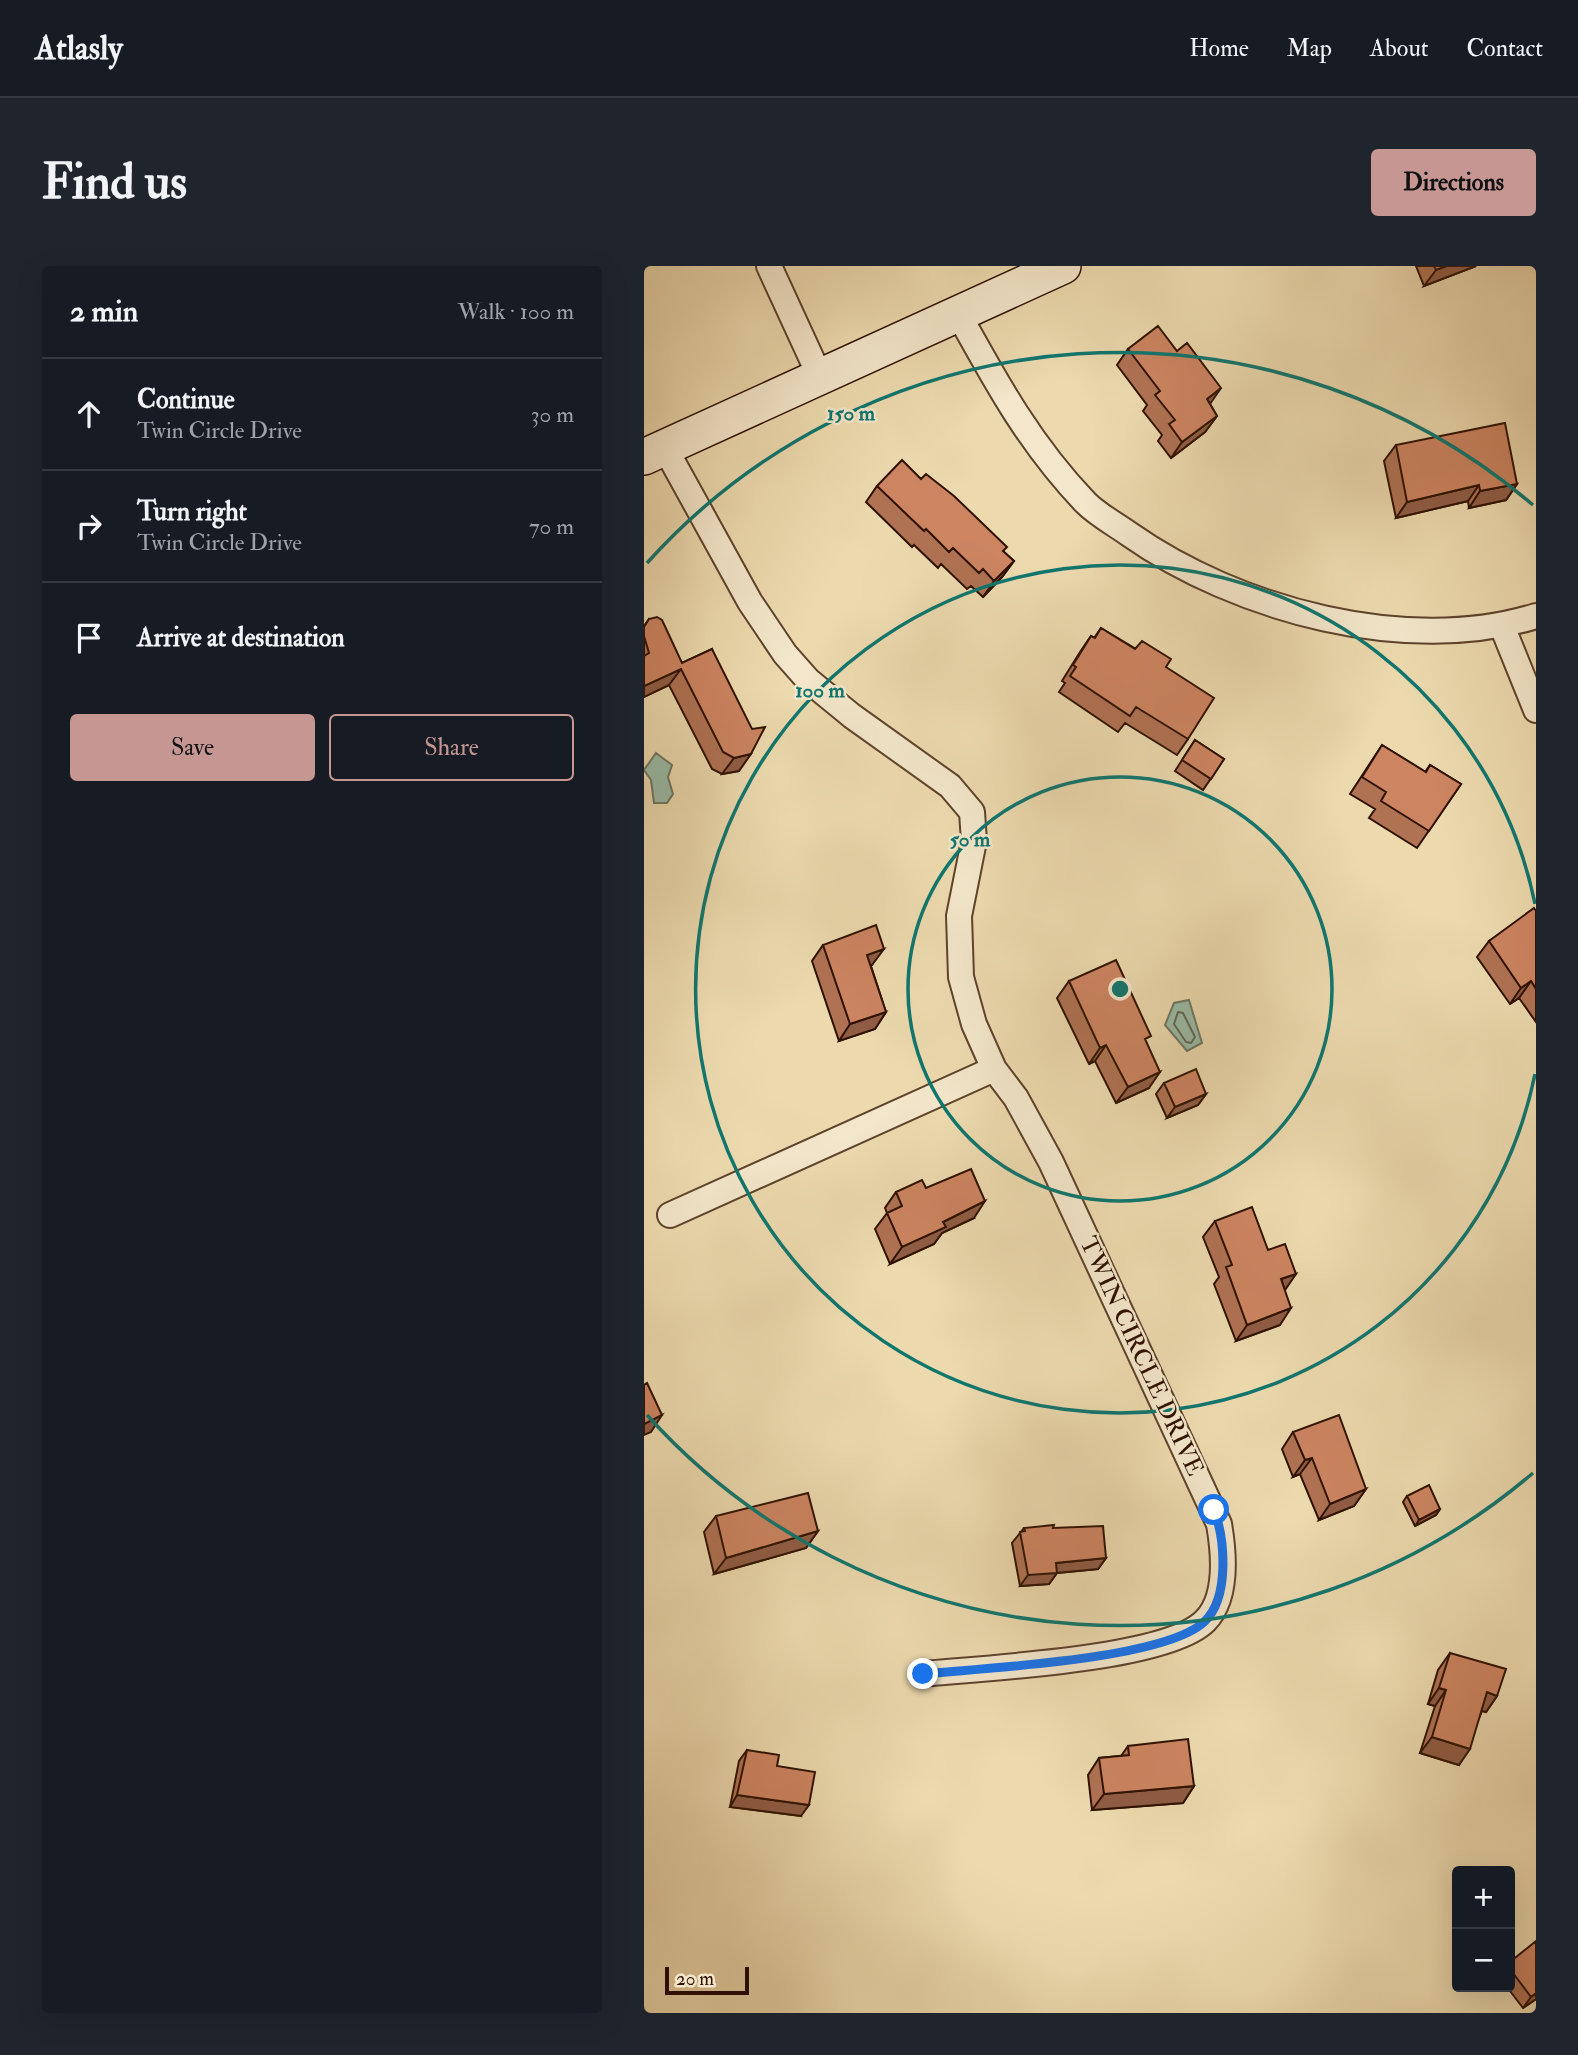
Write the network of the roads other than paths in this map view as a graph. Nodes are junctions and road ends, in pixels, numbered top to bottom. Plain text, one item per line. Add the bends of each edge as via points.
1 (769, 266) edge
2 (1063, 266) edge
3 (959, 315) junction
4 (821, 379) junction
5 (654, 453) edge
6 (1536, 615) edge
7 (1502, 626) junction
8 (1536, 710) edge
9 (994, 1069) junction
10 (670, 1215) dead end
11 (923, 1674) dead end

1 - 4 street
2 - 3 street
3 - 4 street
3 - 7 street via 1026,432 1088,505 1196,575 1259,601 1356,624 1420,629
4 - 5 street
5 - 9 street, TWIN CIRCLE DRIVE via 785,654 808,680 950,786 972,812 976,831 959,916 961,977 974,1024
6 - 7 street
7 - 8 street
9 - 10 street
9 - 11 street, TWIN CIRCLE DRIVE via 1016,1098 1051,1162 1214,1510 1222,1539 1222,1574 1216,1601 1205,1621 1171,1639 1097,1656

